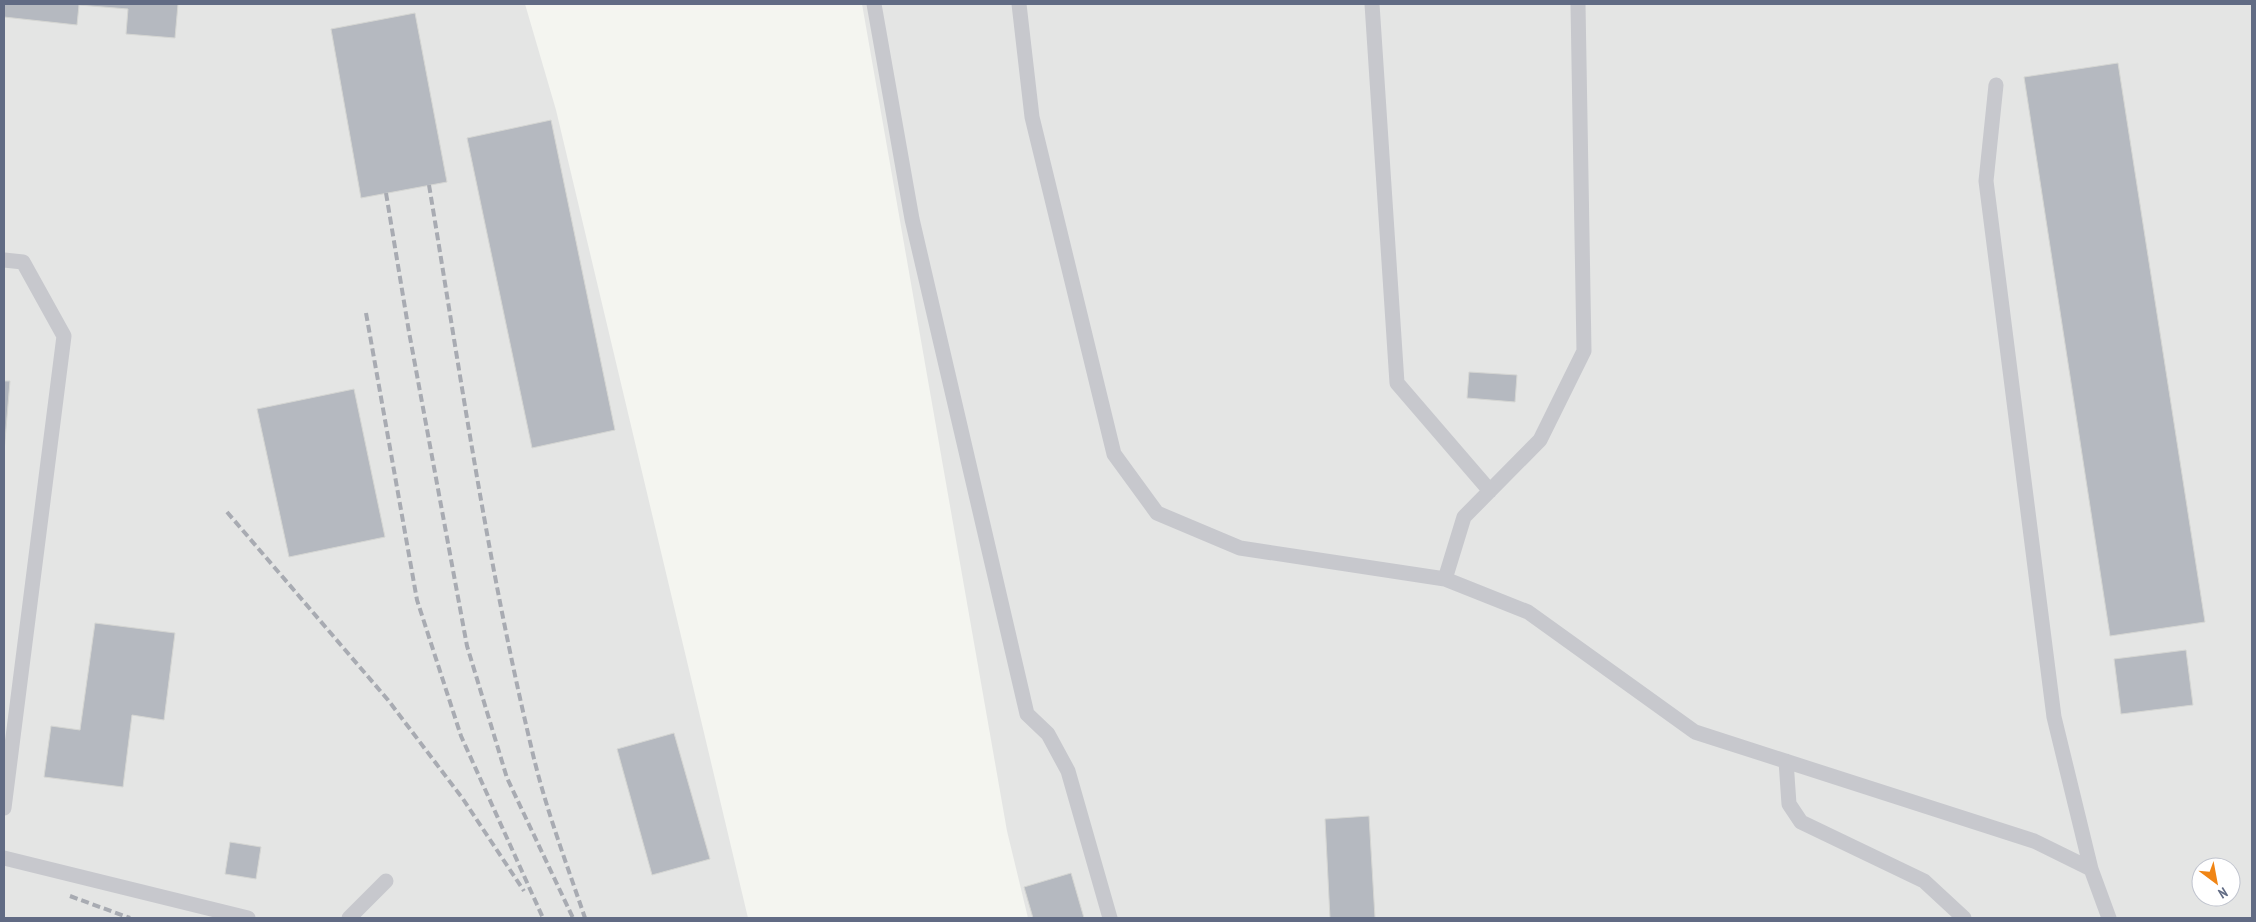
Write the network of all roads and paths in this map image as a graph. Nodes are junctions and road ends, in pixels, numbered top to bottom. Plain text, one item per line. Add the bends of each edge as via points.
1 (874, 4) edge
2 (1019, 4) edge
3 (1372, 4) edge
4 (1578, 4) edge
5 (1996, 85) dead end
6 (4, 260) edge
7 (1490, 491) junction
8 (1445, 579) junction
9 (1786, 762) junction
10 (4, 808) edge
11 (4, 858) edge
12 (2091, 869) junction
13 (386, 881) dead end
14 (248, 918) edge
15 (349, 918) edge
16 (1110, 918) edge
17 (1964, 918) edge
18 (2109, 918) edge

1 - 16 lane via 912,219 1027,714 1048,734 1068,771
2 - 8 lane via 1032,118 1114,454 1157,513 1240,548
3 - 7 lane via 1397,383
4 - 7 lane via 1584,351 1540,440
5 - 12 lane via 1986,181 2054,717
6 - 10 lane via 23,262 64,336
7 - 8 lane via 1464,518
8 - 9 lane via 1528,612 1694,732
9 - 12 lane via 2034,841
9 - 17 lane via 1789,804 1801,822 1924,881
11 - 14 lane
12 - 18 lane
13 - 15 lane

